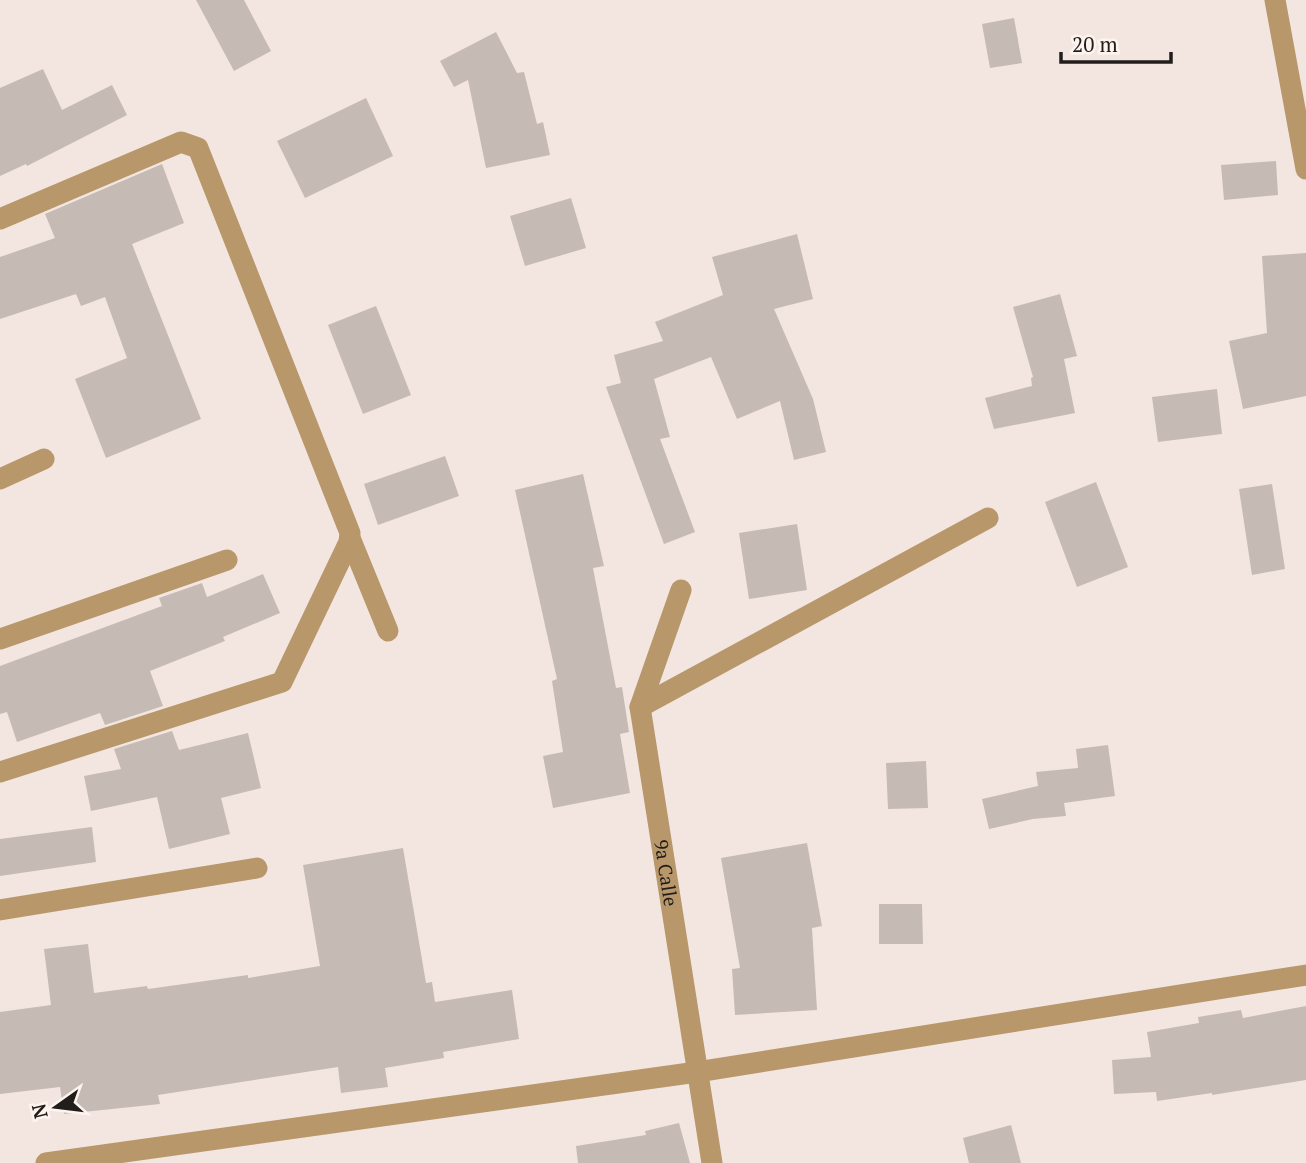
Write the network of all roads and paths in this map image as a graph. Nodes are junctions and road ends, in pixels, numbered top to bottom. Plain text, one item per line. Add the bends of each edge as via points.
1 (1275, 0) edge
2 (1306, 169) edge
3 (0, 219) edge
4 (44, 458) dead end
5 (0, 479) edge
6 (988, 518) dead end
7 (350, 538) junction
8 (227, 560) dead end
9 (681, 590) dead end
10 (388, 631) dead end
11 (0, 639) edge
12 (640, 707) junction
13 (0, 772) edge
14 (257, 868) dead end
15 (0, 910) edge
16 (1306, 975) edge
17 (696, 1072) junction
18 (46, 1163) edge
19 (712, 1163) edge

1 - 2 street
3 - 7 street via 181,142 198,148
4 - 5 street
6 - 12 street
7 - 10 street
7 - 13 street via 282,682
8 - 11 street
9 - 12 street, 9a Calle
12 - 17 street, 9a Calle
14 - 15 street
16 - 17 street
17 - 18 street
17 - 19 street, 9a Calle

